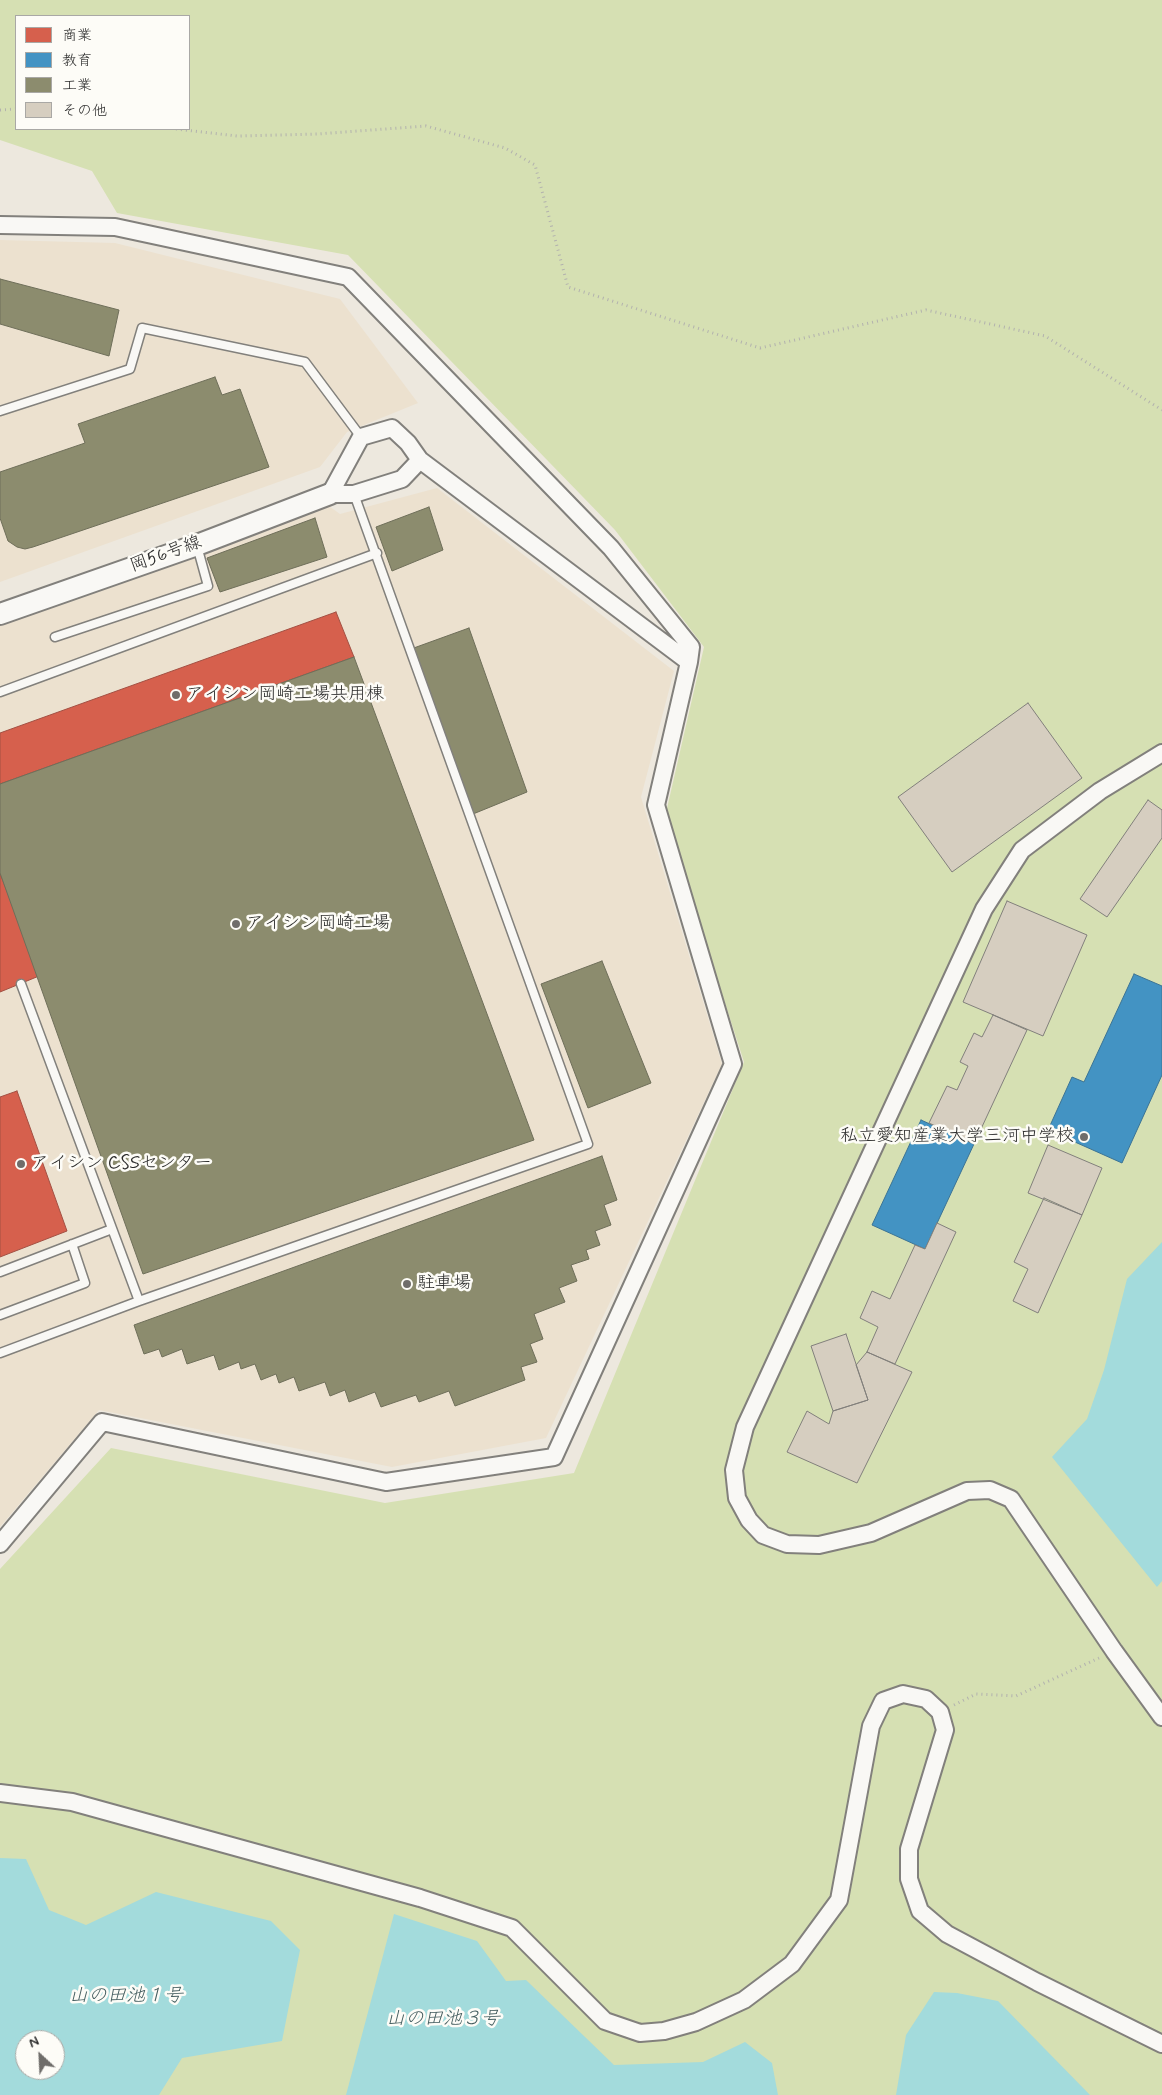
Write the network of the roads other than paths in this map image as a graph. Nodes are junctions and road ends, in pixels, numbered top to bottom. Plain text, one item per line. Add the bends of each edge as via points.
1 (0, 225) edge
2 (0, 411) edge
3 (361, 437) junction
4 (420, 460) junction
5 (330, 494) junction
6 (354, 494) junction
7 (197, 544) junction
8 (377, 553) junction
9 (0, 614) edge
10 (55, 637) dead end
11 (689, 662) junction
12 (0, 692) edge
13 (1162, 753) edge
14 (21, 984) dead end
15 (112, 1229) junction
16 (72, 1244) junction
17 (0, 1272) edge
18 (139, 1301) junction
19 (0, 1315) edge
20 (0, 1353) edge
21 (0, 1544) edge
22 (1162, 1717) edge
23 (0, 1793) edge
24 (1162, 2044) edge

1 - 11 street via 116,228 348,277 611,548 691,647
2 - 3 lane via 130,369 142,328 305,362
3 - 4 street via 392,428
3 - 5 street
4 - 6 street via 402,479
4 - 11 street
5 - 6 street
5 - 7 street, 岡56号線
6 - 8 lane
7 - 9 street, 岡56号線
7 - 10 lane via 208,586
8 - 12 lane
8 - 18 lane via 588,1144
11 - 21 street via 656,805 733,1064 554,1457 386,1482 102,1422
13 - 22 street via 1100,792 1022,850 984,909 745,1427 734,1470 737,1498 749,1520 763,1535 787,1544 819,1545 871,1534 967,1490 990,1490 1011,1499
14 - 15 lane
15 - 16 lane
15 - 18 lane
16 - 17 lane
16 - 19 lane via 85,1283
18 - 20 lane
23 - 24 street via 72,1802 420,1898 512,1928 605,2021 640,2033 664,2031 696,2022 744,2000 792,1964 839,1900 871,1726 883,1701 903,1694 926,1699 940,1712 945,1730 909,1850 909,1879 920,1911 947,1934

